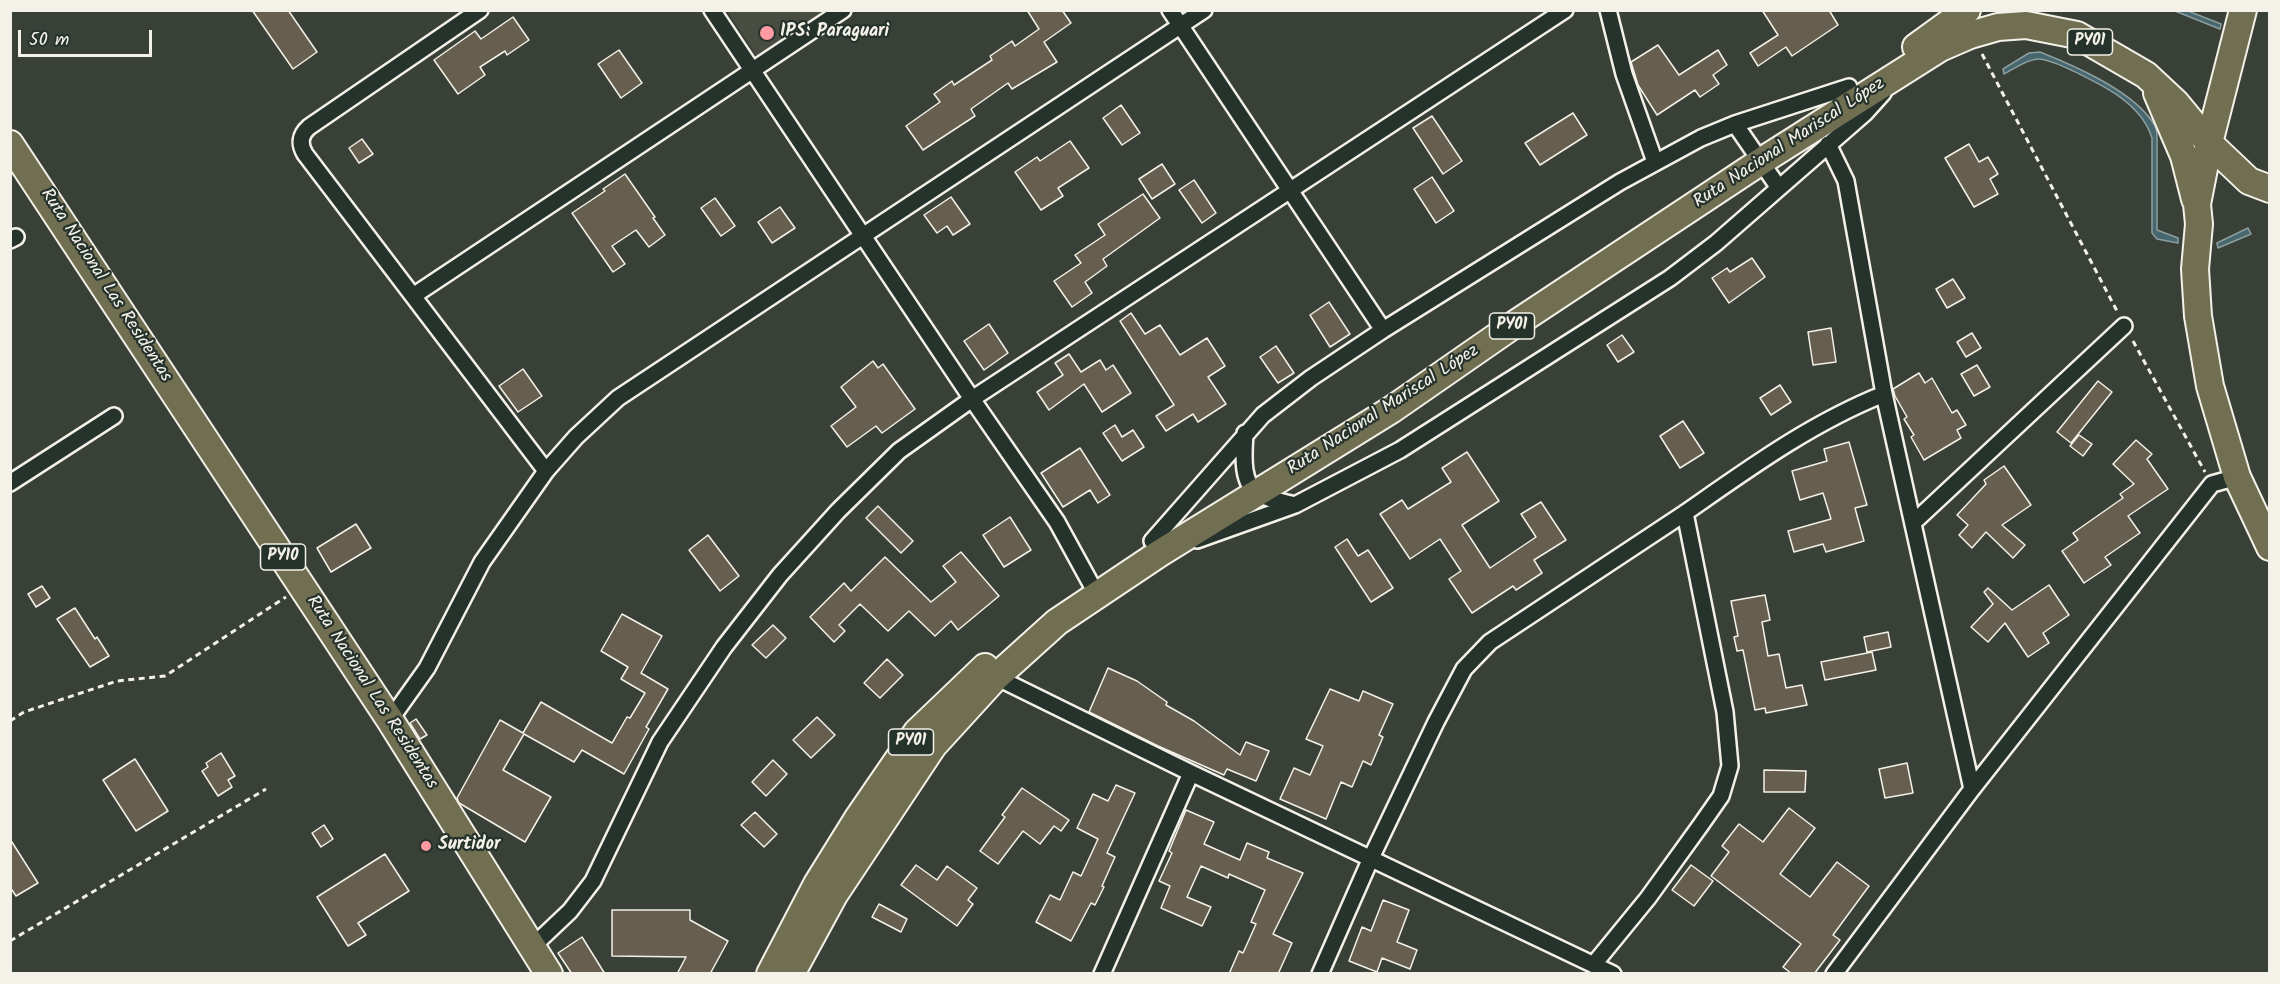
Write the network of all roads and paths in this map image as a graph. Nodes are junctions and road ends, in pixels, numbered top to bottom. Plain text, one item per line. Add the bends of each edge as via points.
1 (480, 10) edge
2 (712, 10) edge
3 (843, 10) edge
4 (1170, 10) edge
5 (1204, 10) edge
6 (1565, 10) edge
7 (1608, 10) edge
8 (2242, 10) edge
9 (1968, 23) edge
10 (1180, 26) junction
11 (753, 70) junction
12 (1898, 75) junction
13 (2146, 75) junction
14 (1849, 87) junction
15 (1735, 124) junction
16 (2209, 143) junction
17 (10, 144) edge
18 (1828, 144) junction
19 (1756, 156) junction
20 (1655, 162) junction
21 (1779, 188) junction
22 (2270, 189) edge
23 (1290, 190) junction
24 (2198, 214) junction
25 (863, 235) junction
26 (413, 296) junction
27 (2124, 326) junction
28 (1383, 330) junction
29 (1884, 394) junction
30 (972, 399) junction
31 (114, 416) dead end
32 (1245, 433) junction
33 (546, 471) junction
34 (2237, 477) junction
35 (10, 483) edge
36 (2212, 484) junction
37 (1253, 488) junction
38 (1295, 505) junction
39 (1685, 513) junction
40 (1913, 523) junction
41 (1156, 547) junction
42 (2270, 547) edge
43 (1091, 584) junction
44 (302, 586) junction
45 (996, 677) junction
46 (390, 720) junction
47 (10, 721) edge
48 (1191, 773) junction
49 (266, 789) dead end
50 (1972, 789) junction
51 (1371, 858) junction
52 (10, 941) edge
53 (532, 947) junction
54 (1593, 964) junction
55 (549, 974) edge
56 (770, 974) edge
57 (791, 974) edge
58 (1102, 974) edge
59 (1320, 974) edge
60 (1613, 974) edge
61 (1834, 974) edge

1 - 26 street via 309,126 301,137 305,154
2 - 11 street
3 - 11 street
4 - 10 street
5 - 10 street
6 - 23 street
7 - 20 street via 1624,74
8 - 16 highway
9 - 12 highway, Ruta Nacional Mariscal López / PY01 via 1940,48
9 - 13 highway, Ruta Nacional Mariscal López / PY01 via 2026,25 2077,35
9 - 14 highway, Ruta Nacional Mariscal López / PY01 via 1913,49
9 - 27 path
10 - 23 street
10 - 25 street
11 - 25 street
11 - 26 street
12 - 18 street via 1865,113
12 - 19 highway, Ruta Nacional Mariscal López / PY01
13 - 16 highway, Ruta Nacional Mariscal López / PY01
13 - 24 highway via 2184,156
14 - 15 street
14 - 19 highway, Ruta Nacional Mariscal López / PY01
15 - 19 street
15 - 20 street
16 - 22 highway, Ruta Nacional Mariscal López via 2249,182
16 - 24 highway
17 - 44 highway, Ruta Nacional Las Residentas / PY10
18 - 21 street
18 - 29 street via 1846,181
19 - 21 street
19 - 37 highway, Ruta Nacional Mariscal López / PY01 via 1507,312
20 - 28 street
21 - 38 street via 1670,278 1400,450
23 - 28 street
23 - 30 street
24 - 34 highway via 2198,316 2210,386
25 - 30 street
25 - 33 street via 618,398
26 - 33 street
27 - 36 path
27 - 40 street
28 - 32 street via 1311,378 1263,414
29 - 39 street via 1769,453
29 - 40 street
30 - 43 street via 1057,522
30 - 53 street via 899,451 780,575 724,647 660,742 593,881 570,911
31 - 35 street
32 - 37 street via 1244,452
32 - 41 street
33 - 46 street via 482,562 426,668
34 - 36 street
34 - 42 highway
36 - 50 street
37 - 38 street
37 - 41 highway, Ruta Nacional Mariscal López / PY01
38 - 41 street
39 - 51 street via 1490,642 1464,669
39 - 54 street via 1725,712 1730,766 1721,796 1648,898
40 - 50 street
41 - 43 highway, Ruta Nacional Mariscal López / PY01
41 - 45 highway, Ruta Nacional Mariscal López / PY01 via 1057,622
43 - 56 highway, Ruta Nacional Mariscal López / PY01 via 1024,633 917,732 817,884
44 - 46 highway, Ruta Nacional Las Residentas / PY10
44 - 47 path via 165,676 117,681 24,712
45 - 48 street
45 - 57 highway, Ruta Nacional Mariscal López / PY01 via 933,746 834,895
46 - 53 highway, Ruta Nacional Las Residentas / PY10
48 - 51 street
48 - 58 street
49 - 52 path
50 - 61 street
51 - 54 street
51 - 59 street
53 - 55 highway, Ruta Nacional Las Residentas / PY10
54 - 60 street

